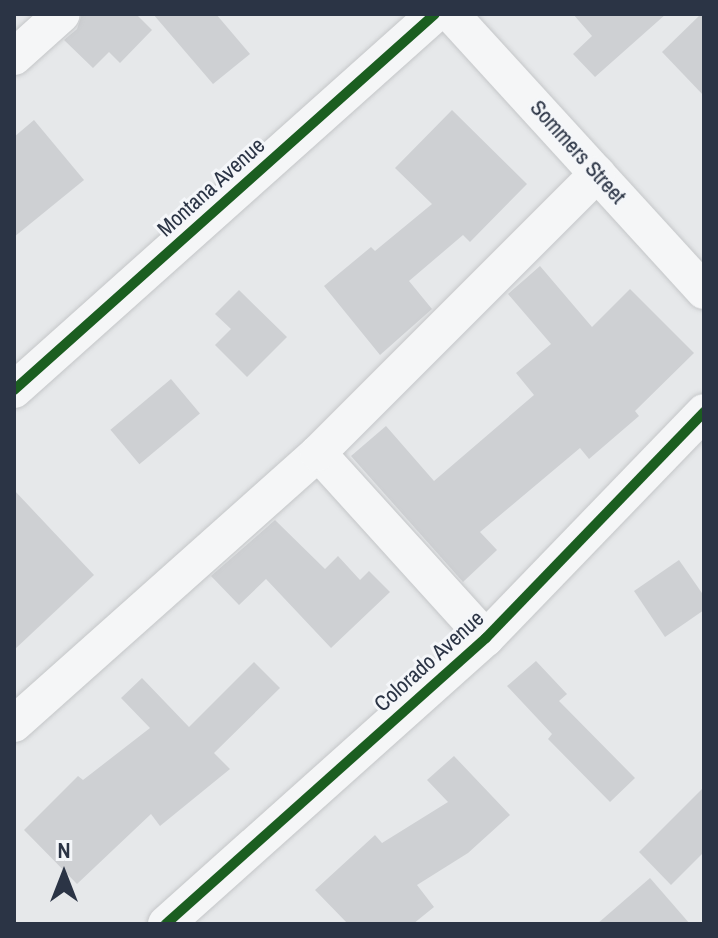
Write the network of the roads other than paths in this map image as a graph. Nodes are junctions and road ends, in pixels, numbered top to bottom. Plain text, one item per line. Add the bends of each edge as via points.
1 (62, 14) edge
2 (435, 14) edge
3 (451, 14) edge
4 (14, 57) edge
5 (597, 174) junction
6 (704, 291) edge
7 (14, 390) edge
8 (704, 412) edge
9 (318, 453) junction
10 (486, 638) junction
11 (14, 724) edge
12 (166, 924) edge

1 - 4 street
2 - 7 street, Montana Avenue
3 - 5 street, Sommers Street
5 - 6 street, Sommers Street
5 - 9 street
8 - 10 street, Colorado Avenue
9 - 10 street
9 - 11 street
10 - 12 street, Colorado Avenue

